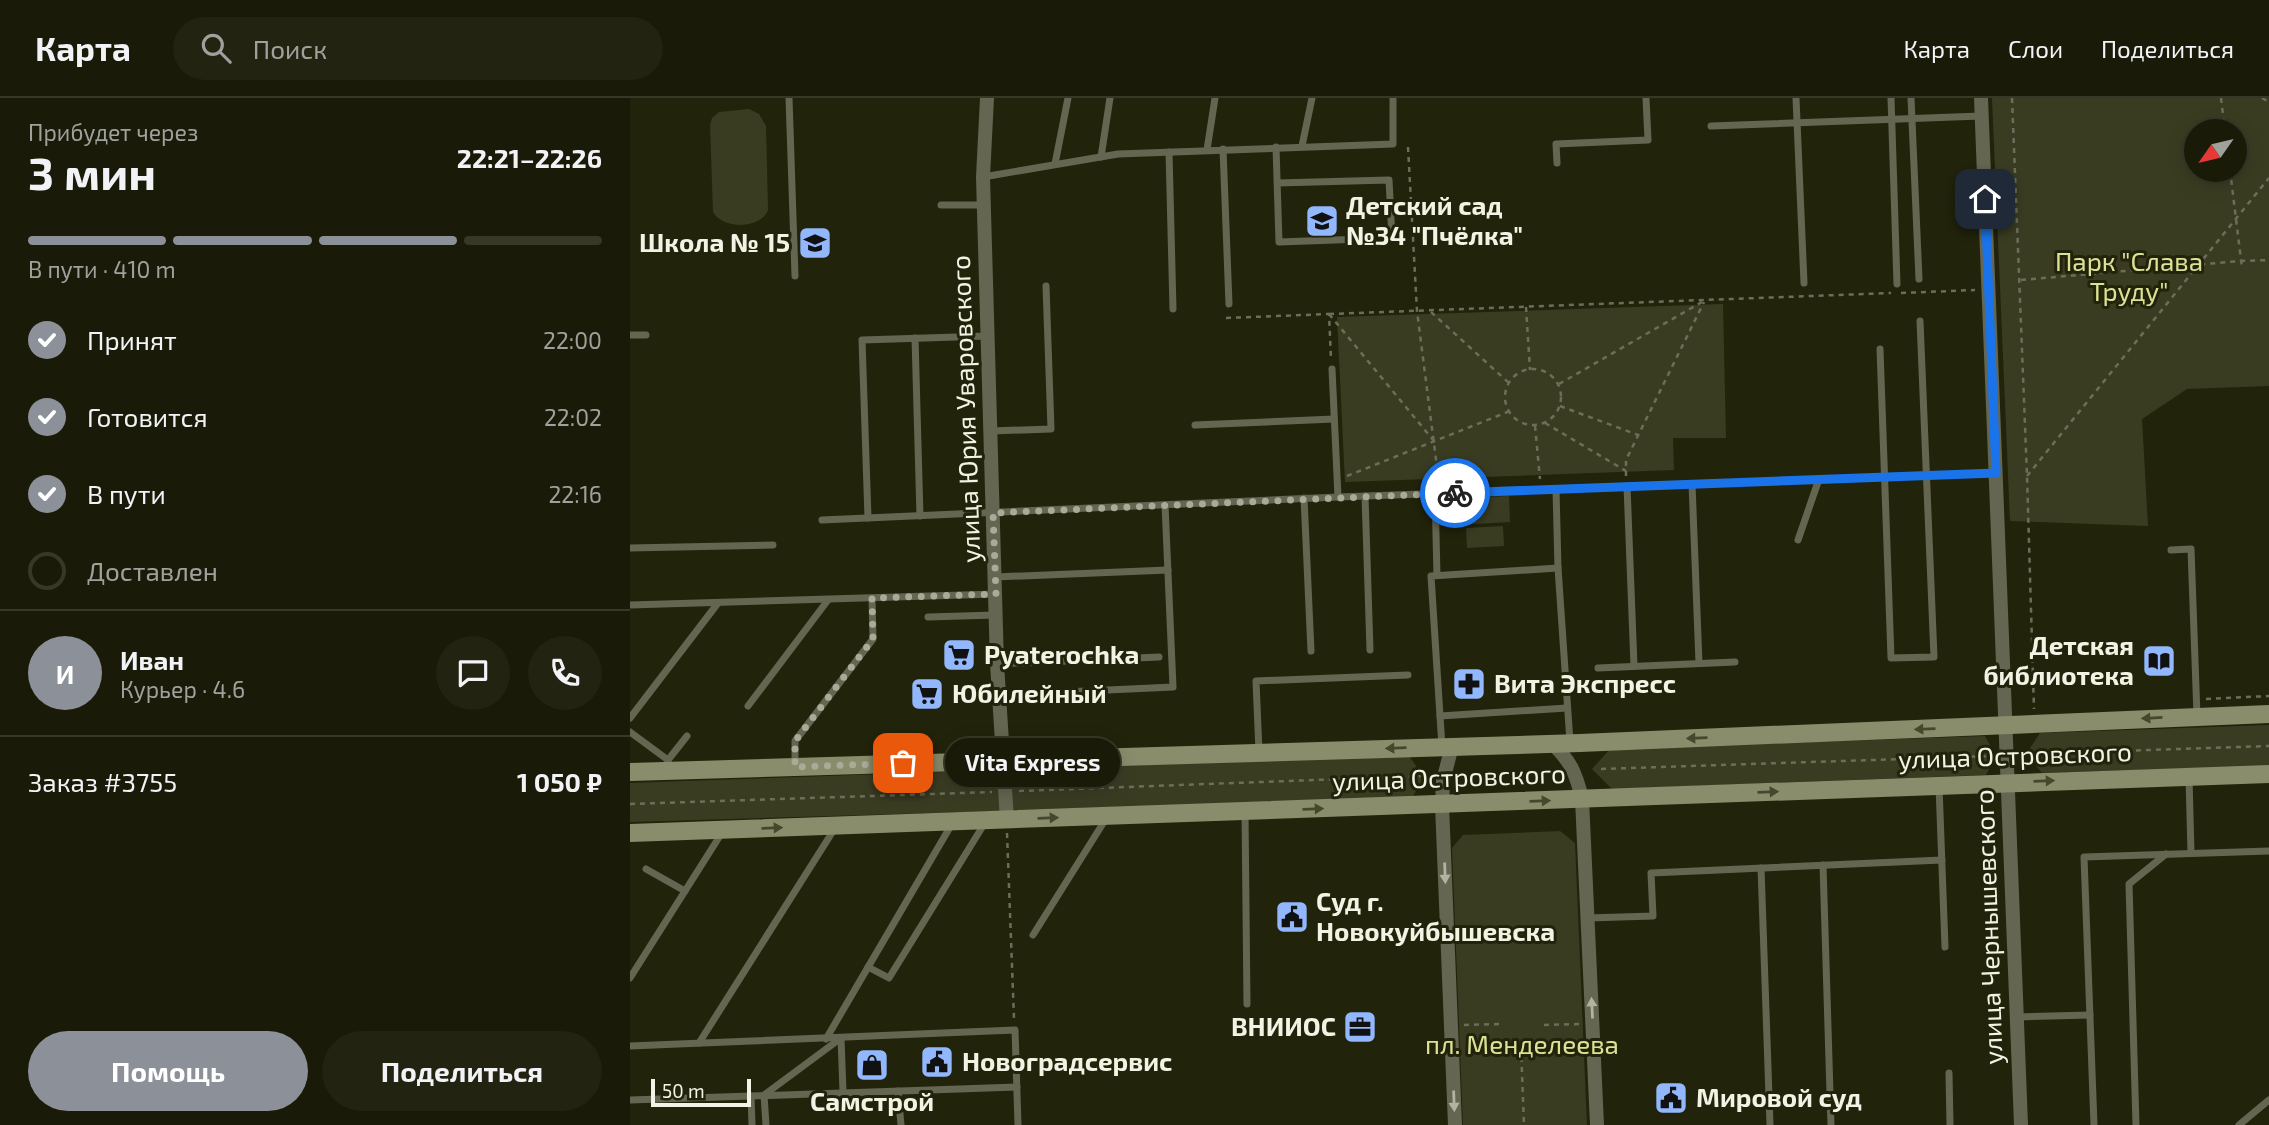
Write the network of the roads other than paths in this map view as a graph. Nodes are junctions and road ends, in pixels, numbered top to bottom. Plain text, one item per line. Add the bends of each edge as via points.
1 (789, 98) edge
2 (987, 98) edge
3 (1068, 98) edge
4 (1110, 98) edge
5 (1215, 98) edge
6 (1312, 98) edge
7 (1393, 98) edge
8 (1646, 98) edge
9 (1796, 98) edge
10 (1891, 98) edge
11 (1911, 98) edge
12 (1981, 98) edge
13 (1981, 116) junction
14 (1912, 119) junction
15 (1892, 120) junction
16 (1797, 123) junction
17 (1712, 127) dead end
18 (1302, 146) junction
19 (1276, 148) junction
20 (1223, 149) junction
21 (1207, 150) junction
22 (1169, 152) junction
23 (1101, 157) junction
24 (1557, 163) dead end
25 (1055, 164) junction
26 (984, 177) junction
27 (1277, 183) junction
28 (941, 205) dead end
29 (984, 205) junction
30 (795, 276) dead end
31 (1919, 279) dead end
32 (1804, 283) dead end
33 (1897, 284) dead end
34 (1046, 286) dead end
35 (1229, 304) dead end
36 (1174, 309) dead end
37 (1920, 321) dead end
38 (630, 335) edge
39 (646, 335) dead end
40 (988, 336) junction
41 (915, 338) junction
42 (1880, 349) dead end
43 (1332, 369) road end
44 (1334, 419) junction
45 (1195, 425) dead end
46 (991, 431) junction
47 (1996, 473) junction
48 (1926, 476) junction
49 (1883, 477) junction
50 (1819, 480) junction
51 (1692, 484) junction
52 (1627, 486) junction
53 (1556, 489) junction
54 (1437, 494) junction
55 (1365, 496) junction
56 (1338, 497) junction
57 (1304, 498) junction
58 (1165, 505) junction
59 (993, 513) junction
60 (920, 516) junction
61 (869, 518) junction
62 (822, 520) dead end
63 (1798, 540) dead end
64 (773, 545) dead end
65 (630, 548) edge
66 (2171, 550) dead end
67 (1558, 568) junction
68 (1168, 570) junction
69 (1437, 575) junction
70 (995, 577) junction
71 (996, 594) junction
72 (872, 598) junction
73 (828, 600) junction
74 (718, 603) junction
75 (630, 605) edge
76 (996, 615) junction
77 (928, 617) dead end
78 (1370, 650) dead end
79 (1311, 651) dead end
80 (1159, 657) dead end
81 (1735, 662) dead end
82 (1699, 663) junction
83 (998, 664) junction
84 (1634, 666) junction
85 (1598, 668) dead end
86 (1408, 675) dead end
87 (999, 695) junction
88 (748, 706) dead end
89 (1567, 708) junction
90 (2269, 714) edge
91 (1440, 716) junction
92 (2197, 716) junction
93 (630, 718) edge
94 (2006, 726) junction
95 (630, 732) edge
96 (687, 736) dead end
97 (1561, 743) junction
98 (1447, 747) junction
99 (1259, 752) junction
100 (1003, 760) junction
101 (668, 766) junction
102 (795, 767) junction
103 (630, 772) edge
104 (2269, 774) edge
105 (2189, 777) junction
106 (2008, 782) junction
107 (1939, 785) junction
108 (1582, 799) junction
109 (1442, 805) junction
110 (1245, 811) junction
111 (1108, 816) junction
112 (1007, 820) junction
113 (953, 821) junction
114 (986, 821) junction
115 (836, 826) junction
116 (724, 830) junction
117 (630, 833) edge
118 (2269, 851) edge
119 (2191, 853) junction
120 (2166, 854) junction
121 (1942, 860) junction
122 (1823, 865) junction
123 (1761, 868) junction
124 (646, 869) dead end
125 (685, 891) junction
126 (1588, 918) junction
127 (1033, 935) dead end
128 (1945, 947) dead end
129 (868, 967) junction
130 (630, 978) edge
131 (1247, 1004) dead end
132 (2090, 1015) junction
133 (2017, 1017) junction
134 (841, 1038) junction
135 (826, 1039) junction
136 (699, 1043) junction
137 (630, 1045) edge
138 (1949, 1073) dead end
139 (1017, 1087) junction
140 (898, 1091) junction
141 (844, 1092) junction
142 (764, 1095) junction
143 (751, 1096) junction
144 (630, 1100) edge
145 (2269, 1100) edge
146 (752, 1125) edge
147 (766, 1125) edge
148 (901, 1125) edge
149 (1018, 1125) edge
150 (1455, 1125) edge
151 (1597, 1125) edge
152 (1770, 1125) edge
153 (1831, 1125) edge
154 (1950, 1125) edge
155 (2021, 1125) edge
156 (2094, 1125) edge
157 (2136, 1125) edge
158 (2239, 1125) edge

1 - 30 lane
2 - 26 street, улица Юрия Уваровского
3 - 25 lane
4 - 23 lane
5 - 21 lane
6 - 18 lane
7 - 18 lane via 1393,144
8 - 24 lane via 1648,140 1556,144
9 - 16 lane
10 - 15 lane
11 - 14 lane
12 - 13 street, улица Чернышевского
13 - 14 lane
13 - 47 street, улица Чернышевского
14 - 15 lane
14 - 31 lane
15 - 16 lane
15 - 33 lane
16 - 17 lane
16 - 32 lane
18 - 19 lane
19 - 20 lane
19 - 27 lane
20 - 21 lane
20 - 35 lane
21 - 22 lane
22 - 23 lane
22 - 36 lane
23 - 25 lane
25 - 26 lane
26 - 29 street, улица Юрия Уваровского
27 - 27 lane via 1279,242 1392,238 1389,180
28 - 29 lane
29 - 40 street, улица Юрия Уваровского
34 - 46 lane via 1051,429
37 - 48 lane
38 - 39 lane
40 - 41 lane
40 - 46 street, улица Юрия Уваровского
41 - 60 lane
41 - 61 lane via 862,340
42 - 49 lane
43 - 44 lane
44 - 45 lane
44 - 56 lane
46 - 59 street, улица Юрия Уваровского
47 - 48 lane
47 - 94 street, улица Чернышевского
48 - 49 lane
48 - 49 lane via 1934,657 1891,658
49 - 50 lane
50 - 51 lane
50 - 63 lane
51 - 52 lane
51 - 82 lane
52 - 53 lane
52 - 84 lane
53 - 54 lane
53 - 67 lane
54 - 55 lane
54 - 69 lane
55 - 56 lane
55 - 78 lane
56 - 57 lane
57 - 58 lane
57 - 79 lane
58 - 59 lane
58 - 68 lane
59 - 60 lane
59 - 70 street, улица Юрия Уваровского
60 - 61 lane
61 - 62 lane
64 - 65 lane
66 - 92 lane via 2191,549
67 - 69 lane
67 - 89 lane
68 - 70 lane
68 - 87 lane via 1173,687
69 - 91 lane via 1431,576
70 - 71 street, улица Юрия Уваровского
71 - 72 lane
71 - 76 street, улица Юрия Уваровского
72 - 73 lane
72 - 102 lane via 873,639 795,741
73 - 74 lane
73 - 88 lane
74 - 75 lane
74 - 93 lane
76 - 77 lane
76 - 83 street, улица Юрия Уваровского
80 - 83 lane
81 - 82 lane
82 - 84 lane
83 - 87 street, улица Юрия Уваровского
84 - 85 lane
86 - 99 lane via 1256,681
87 - 100 street, улица Юрия Уваровского
89 - 91 lane
89 - 97 lane
90 - 92 main road, улица Островского
91 - 98 lane
92 -> 94 main road, улица Островского
94 -> 97 main road, улица Островского
94 - 106 street, улица Чернышевского
95 - 101 lane
96 - 101 lane
97 - 98 main road, улица Островского
97 - 108 street
98 -> 99 main road, улица Островского
98 - 109 street
99 - 100 main road, улица Островского
100 - 102 main road, улица Островского
100 - 112 street, улица Юрия Уваровского
101 - 102 main road, улица Островского
101 - 103 main road, улица Островского
104 - 105 main road, улица Островского
106 -> 105 main road, улица Островского
105 - 119 lane
106 - 107 main road, улица Островского
106 - 133 street, улица Чернышевского
108 -> 107 main road, улица Островского
107 - 121 lane
109 -> 108 main road, улица Островского
108 - 126 street
110 -> 109 main road, улица Островского
109 -> 150 street
110 - 111 main road, улица Островского
110 - 131 lane
112 -> 111 main road, улица Островского
111 - 127 lane
112 - 114 main road, улица Островского
113 - 114 main road, улица Островского
113 - 115 main road, улица Островского
113 - 129 lane
114 - 129 lane via 889,978
116 -> 115 main road, улица Островского
115 - 136 lane
116 - 117 main road, улица Островского
116 - 125 lane
118 - 119 lane
119 - 120 lane
120 - 132 lane via 2084,856
120 - 157 lane via 2129,884
121 - 122 lane
121 - 128 lane
122 - 123 lane
122 - 153 lane
123 - 126 lane via 1651,873 1653,916
123 - 152 lane
124 - 125 lane
125 - 130 lane
151 -> 126 street
129 - 135 lane
132 - 133 lane
132 - 156 lane
133 - 155 street, улица Чернышевского
134 - 135 lane
134 - 139 lane via 1015,1030
134 - 141 lane
134 - 142 lane
135 - 136 lane
136 - 137 lane
138 - 154 lane
139 - 140 lane
139 - 149 lane
140 - 141 lane
140 - 148 lane
141 - 142 lane
142 - 143 lane
142 - 147 lane
143 - 144 lane
143 - 146 lane
145 - 158 lane

